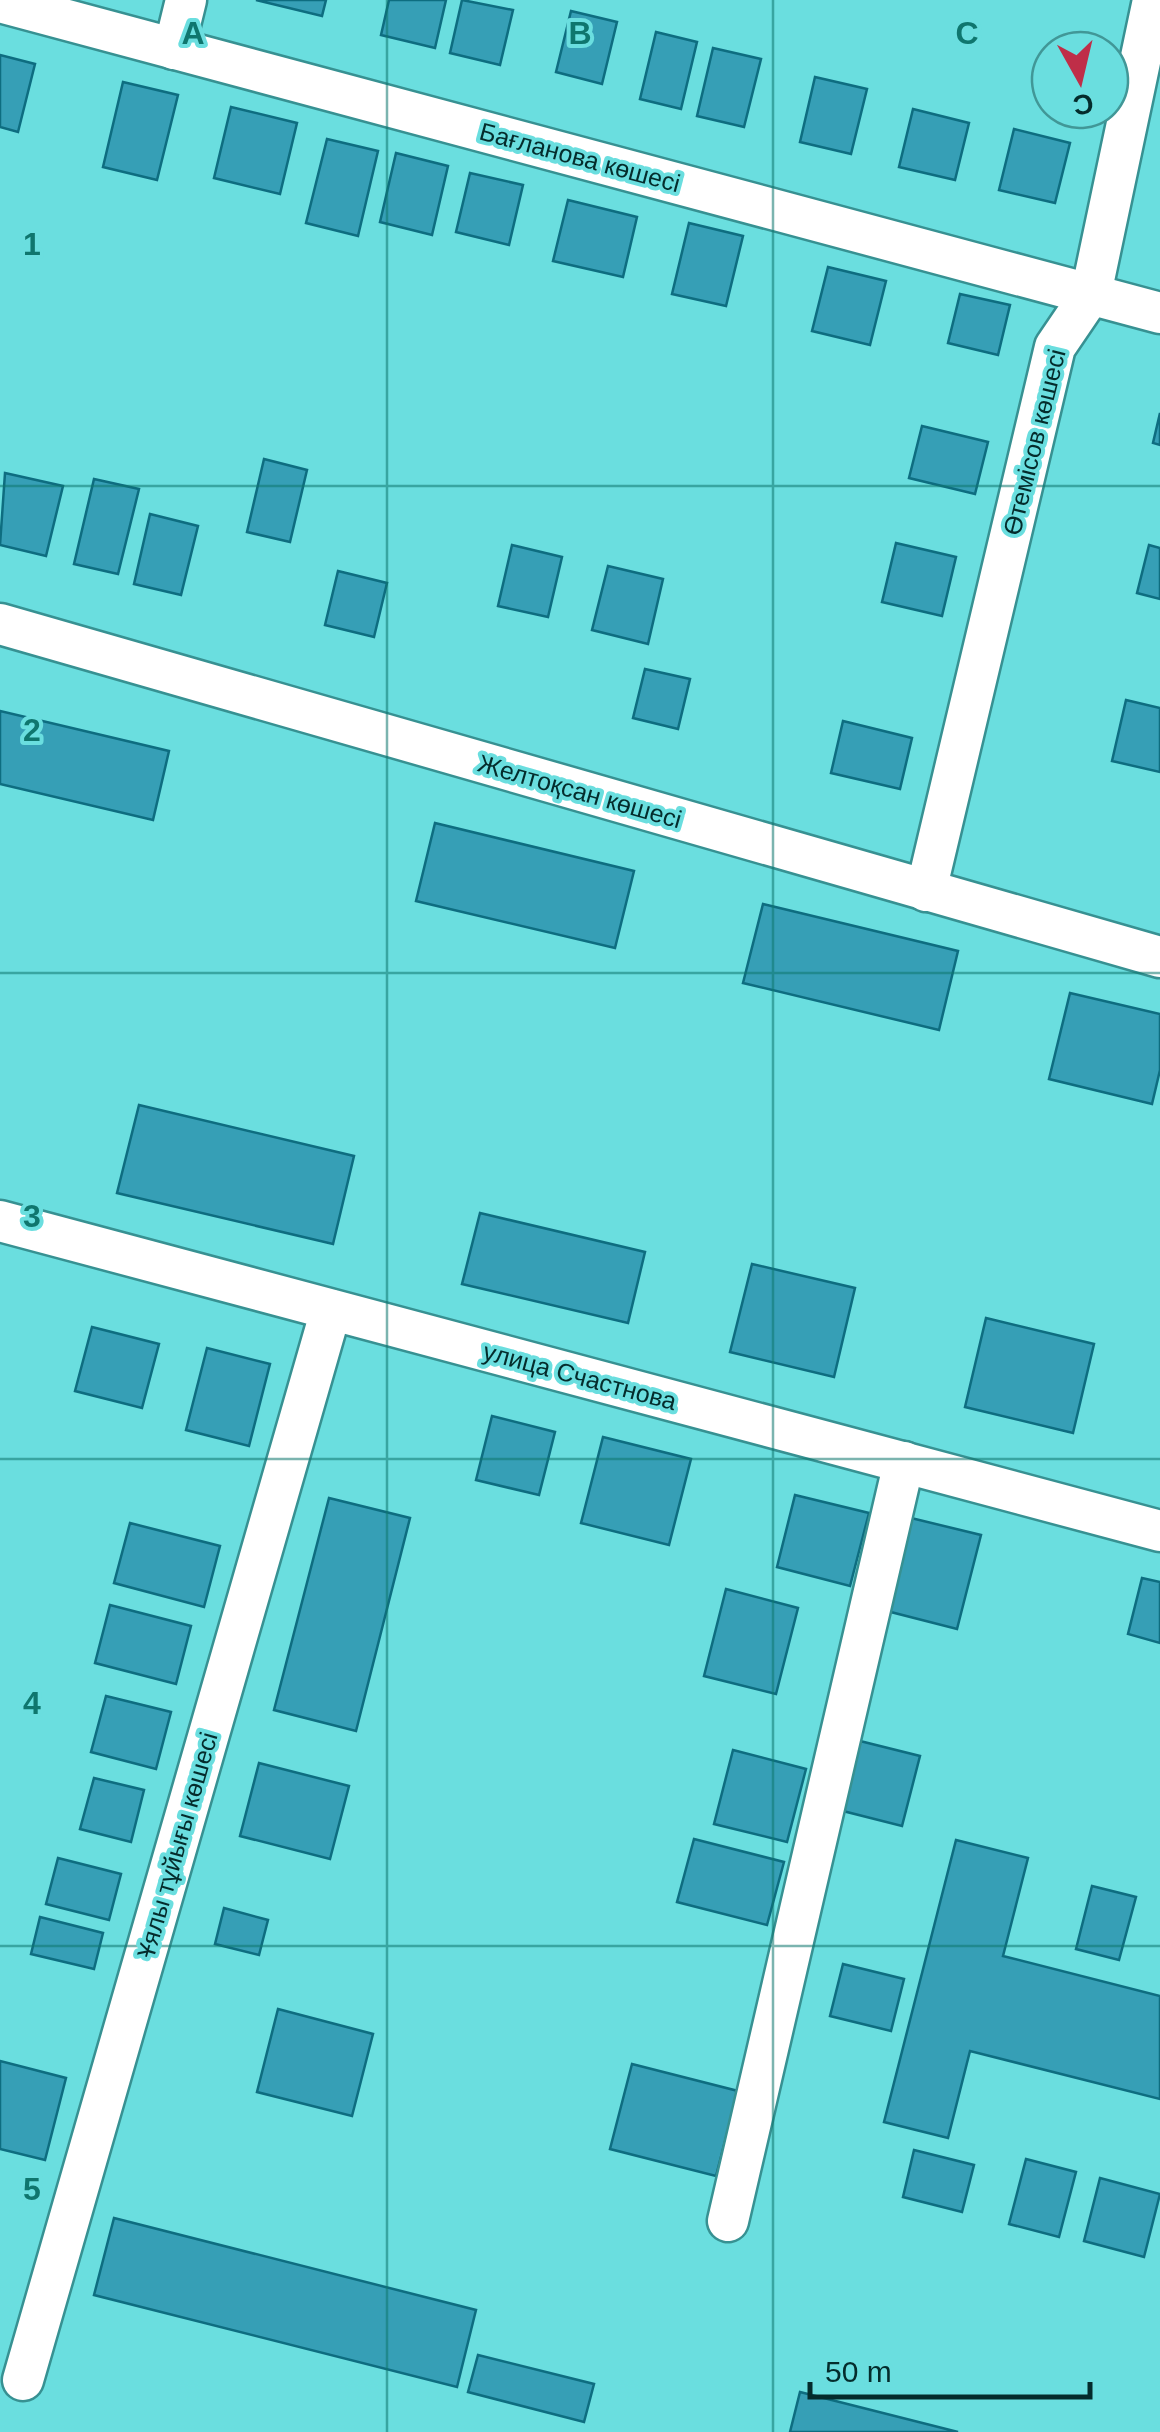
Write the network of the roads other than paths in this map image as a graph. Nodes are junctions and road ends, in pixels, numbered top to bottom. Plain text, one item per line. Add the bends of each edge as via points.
1 (186, 0) edge
2 (1153, 0) edge
3 (0, 2) edge
4 (174, 48) junction
5 (1090, 294) junction
6 (1160, 312) edge
7 (0, 624) edge
8 (926, 891) junction
9 (1158, 950) edge
10 (0, 1221) edge
11 (331, 1310) junction
12 (904, 1462) junction
13 (1160, 1531) edge
14 (728, 2221) dead end
15 (23, 2380) dead end

1 - 4 street
2 - 5 street, Өтемісов көшесі
3 - 4 street, Бағланова көшесі
4 - 5 street, Бағланова көшесі
5 - 6 street, Бағланова көшесі
5 - 8 street, Өтемісов көшесі via 1055,347
7 - 8 street, Желтоқсан көшесі
8 - 9 street, Желтоқсан көшесі
10 - 11 street, улица Счастнова
11 - 12 street, улица Счастнова
11 - 15 street, Ұялы тұйығы көшесі
12 - 13 street, улица Счастнова
12 - 14 street

